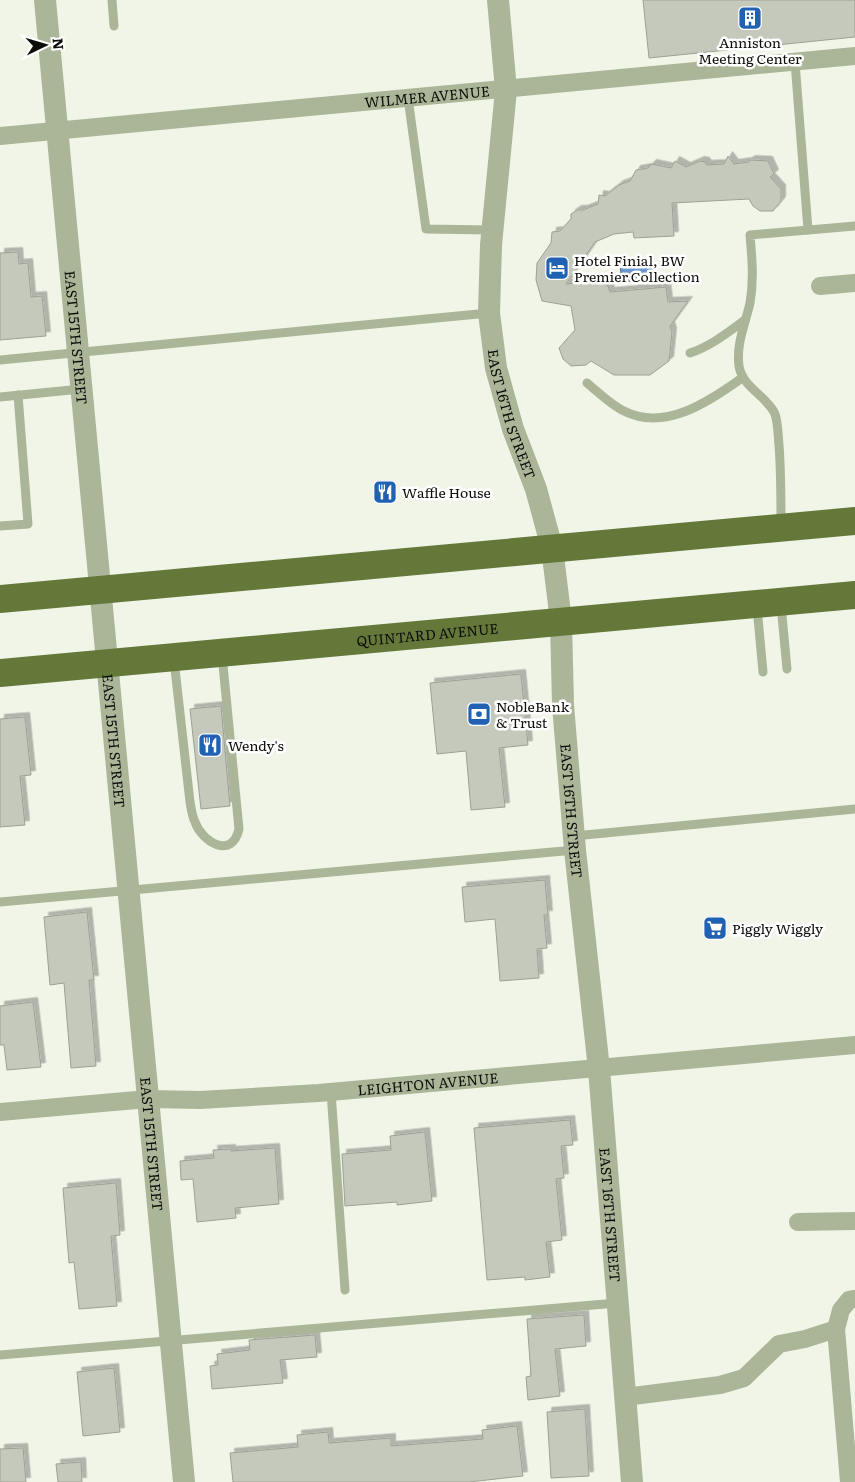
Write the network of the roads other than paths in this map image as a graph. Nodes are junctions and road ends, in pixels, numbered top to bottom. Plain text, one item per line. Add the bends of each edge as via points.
1 (45, 0) edge
2 (112, 0) edge
3 (498, 0) edge
4 (114, 26) dead end
5 (855, 56) edge
6 (794, 62) junction
7 (506, 90) junction
8 (408, 98) junction
9 (58, 130) junction
10 (0, 136) edge
11 (855, 226) edge
12 (492, 230) junction
13 (808, 230) junction
14 (855, 282) edge
15 (820, 286) dead end
16 (489, 312) junction
17 (745, 320) junction
18 (78, 352) junction
19 (690, 353) dead end
20 (0, 360) edge
21 (742, 378) junction
22 (587, 383) dead end
23 (82, 389) junction
24 (18, 395) junction
25 (0, 397) edge
26 (855, 521) edge
27 (0, 526) edge
28 (781, 527) junction
29 (552, 548) junction
30 (101, 589) junction
31 (855, 595) edge
32 (0, 598) edge
33 (769, 603) junction
34 (561, 621) junction
35 (222, 653) junction
36 (174, 658) junction
37 (108, 664) junction
38 (786, 669) dead end
39 (763, 672) dead end
40 (0, 673) edge
41 (855, 809) edge
42 (574, 843) junction
43 (129, 890) junction
44 (0, 902) edge
45 (855, 1045) edge
46 (598, 1069) junction
47 (331, 1092) junction
48 (148, 1099) junction
49 (0, 1112) edge
50 (855, 1221) edge
51 (798, 1222) dead end
52 (346, 1290) dead end
53 (855, 1299) edge
54 (617, 1302) junction
55 (836, 1329) junction
56 (171, 1340) junction
57 (0, 1355) edge
58 (625, 1397) junction
59 (184, 1482) edge
60 (632, 1482) edge
61 (849, 1482) edge

1 - 9 street, EAST 15TH STREET
2 - 4 lane
3 - 7 street, EAST 16TH STREET
5 - 6 street, WILMER AVENUE
6 - 7 street, WILMER AVENUE
6 - 13 lane
7 - 8 street, WILMER AVENUE
7 - 12 street, EAST 16TH STREET
8 - 9 street, WILMER AVENUE
8 - 12 lane via 426,228
9 - 10 street, WILMER AVENUE
9 - 18 street, EAST 15TH STREET
11 - 13 lane
12 - 16 street, EAST 16TH STREET
13 - 17 lane via 750,235 754,273
14 - 15 street
16 - 18 lane
16 - 29 street, EAST 16TH STREET via 496,368
17 - 19 lane via 716,341
17 - 21 lane via 738,347
18 - 20 lane
18 - 23 street, EAST 15TH STREET
21 - 22 lane via 704,404 659,418 624,411
21 - 28 lane via 774,414 780,458
23 - 24 lane
23 - 30 street, EAST 15TH STREET
24 - 25 lane
24 - 27 lane via 28,524
26 - 28 highway
28 - 29 highway
29 - 30 highway
29 - 34 street, EAST 16TH STREET
30 - 32 highway
30 - 37 street, EAST 15TH STREET
31 - 33 highway, QUINTARD AVENUE
33 - 34 highway, QUINTARD AVENUE
33 - 38 lane
33 - 39 lane
34 - 35 highway, QUINTARD AVENUE
34 - 42 street, EAST 16TH STREET via 563,705
35 - 36 highway, QUINTARD AVENUE
35 - 36 lane via 239,829 234,841 227,845 217,845 206,838 195,822
36 - 37 highway, QUINTARD AVENUE
37 - 40 highway, QUINTARD AVENUE
37 - 43 street, EAST 15TH STREET
41 - 42 lane
42 - 43 lane
42 - 46 street, EAST 16TH STREET
43 - 44 lane
43 - 48 street, EAST 15TH STREET
45 - 46 street, LEIGHTON AVENUE
46 - 47 street, LEIGHTON AVENUE
46 - 54 street, EAST 16TH STREET
47 - 48 street, LEIGHTON AVENUE via 200,1100
47 - 52 lane
48 - 49 street, LEIGHTON AVENUE
48 - 56 street, EAST 15TH STREET
50 - 51 street
53 - 55 street via 849,1300 841,1310
54 - 56 lane
54 - 58 street, EAST 16TH STREET
55 - 58 street via 779,1344 744,1378 720,1385
55 - 61 street
56 - 57 lane
56 - 59 street, EAST 15TH STREET
58 - 60 street, EAST 16TH STREET

